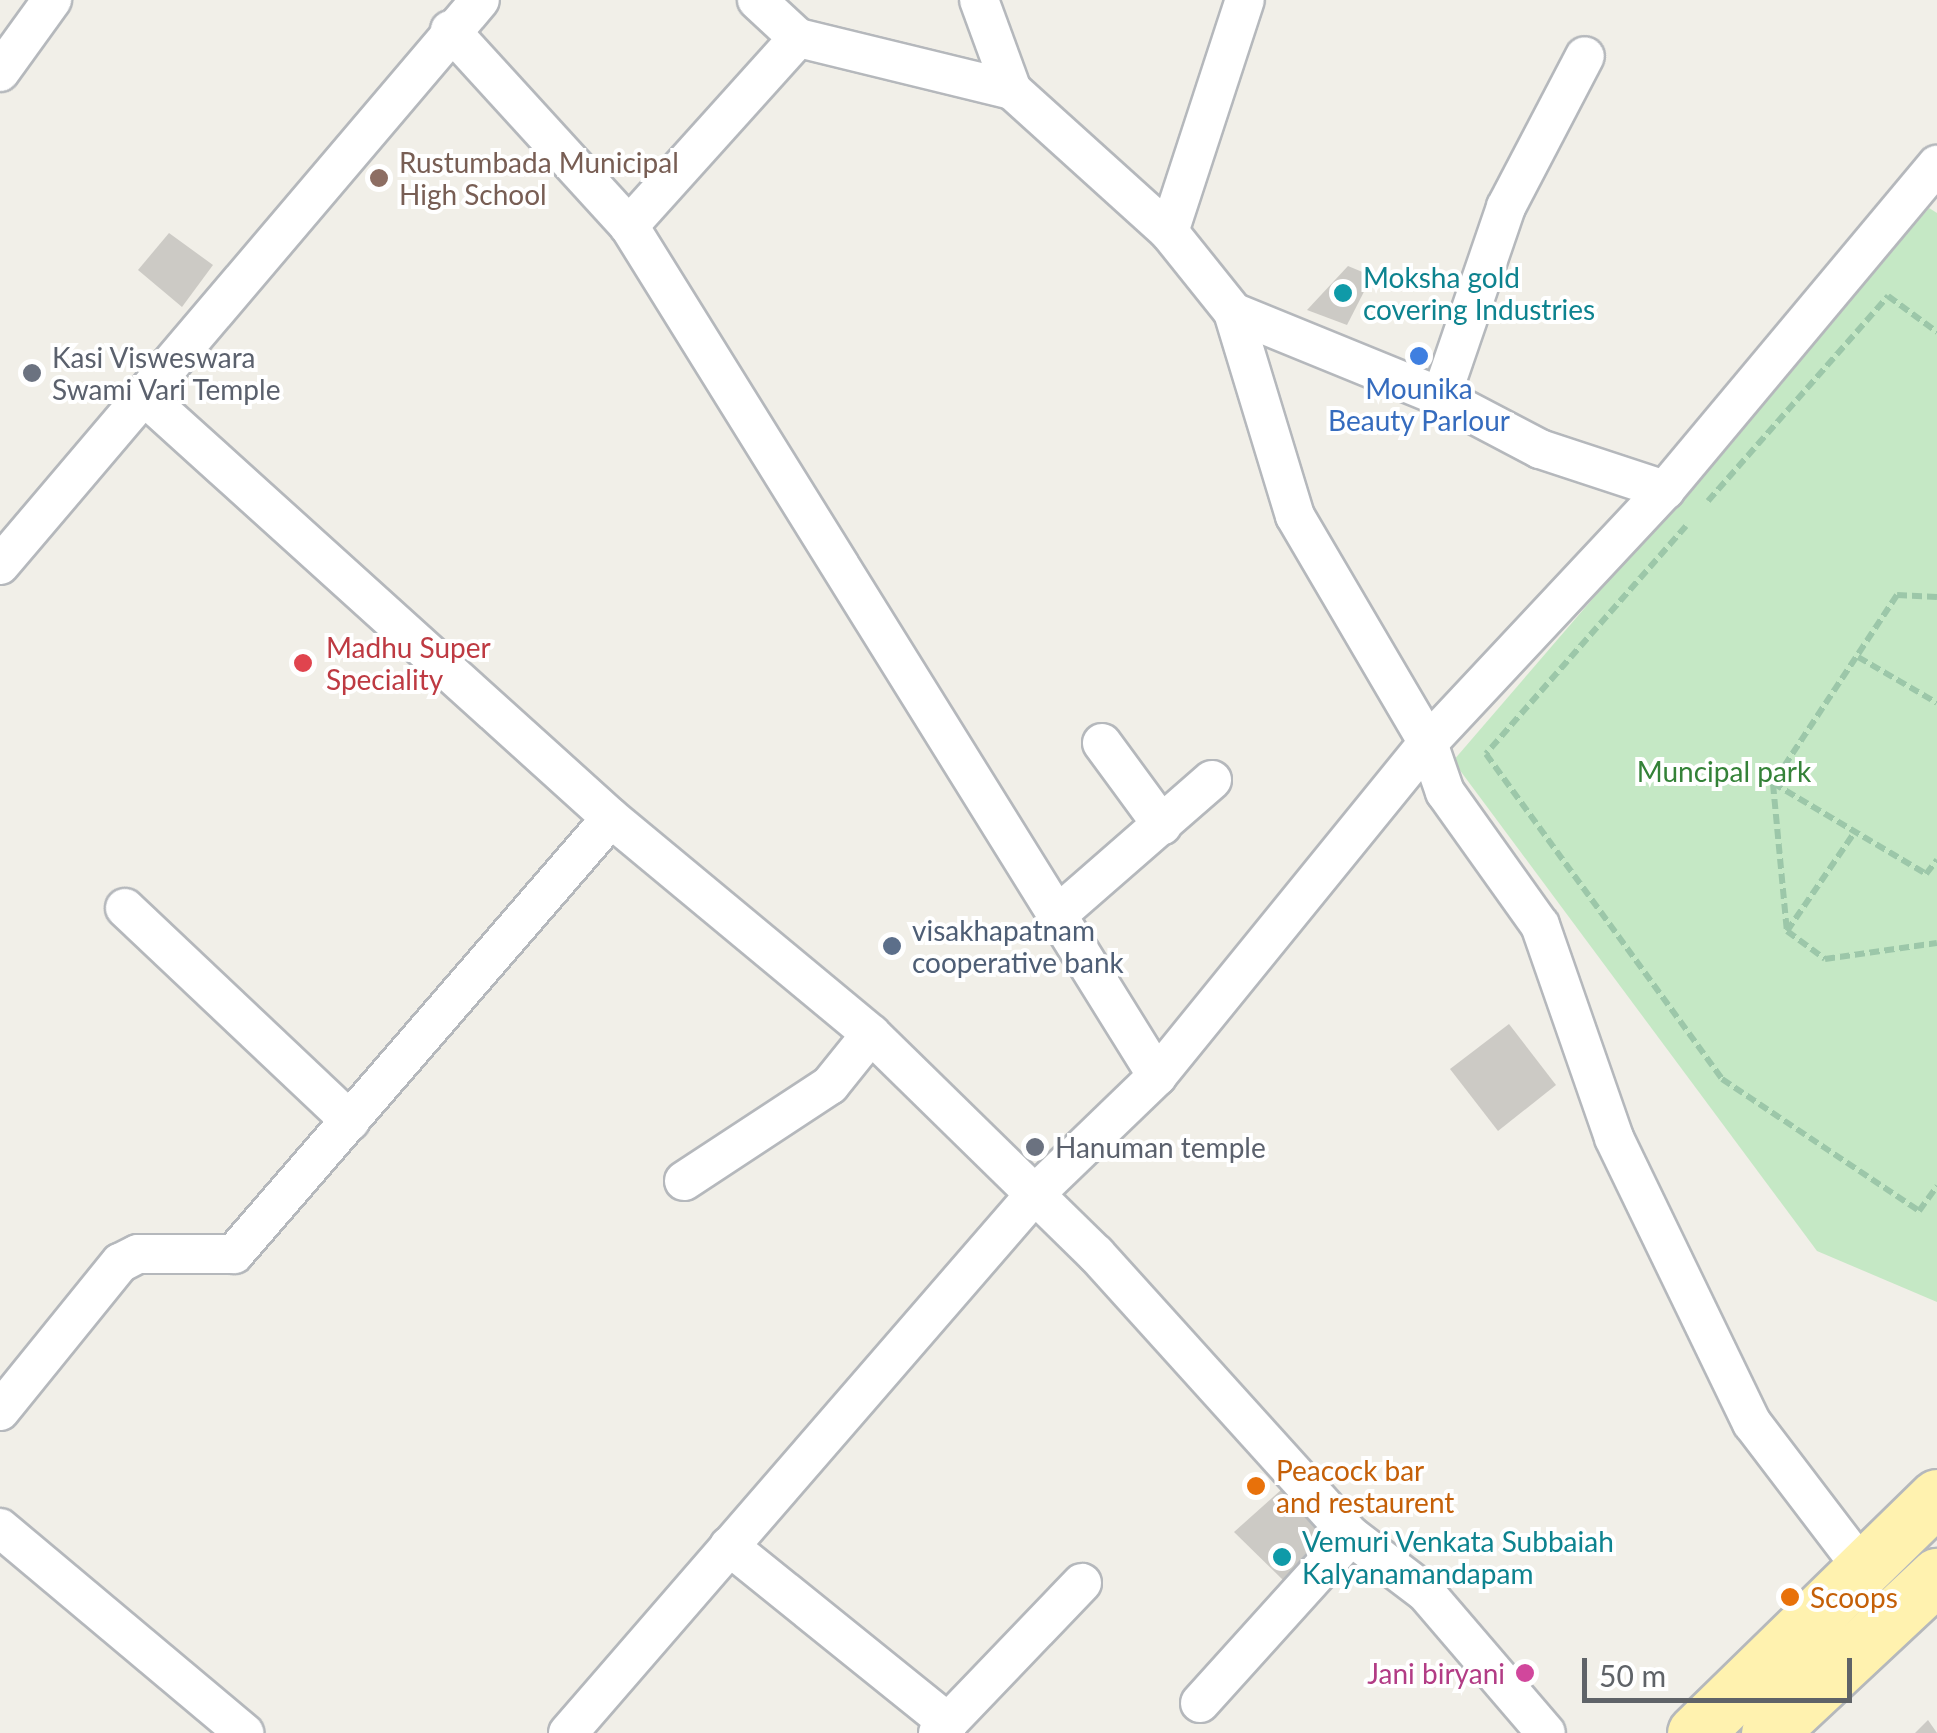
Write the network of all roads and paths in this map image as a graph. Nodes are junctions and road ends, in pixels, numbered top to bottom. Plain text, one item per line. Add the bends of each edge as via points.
1 (52, 0) edge
2 (756, 0) edge
3 (979, 0) edge
4 (1245, 0) edge
5 (478, 1) edge
6 (450, 30) junction
7 (798, 38) junction
8 (1585, 56) dead end
9 (0, 72) edge
10 (1012, 90) junction
11 (1937, 165) edge
12 (629, 226) junction
13 (1170, 232) junction
14 (1232, 312) junction
15 (1937, 332) edge
16 (144, 396) junction
17 (1441, 397) junction
18 (1665, 490) junction
19 (12, 525) edge
20 (0, 565) edge
21 (1937, 597) edge
22 (1858, 656) junction
23 (1937, 703) edge
24 (1102, 743) dead end
25 (1428, 743) junction
26 (1212, 780) dead end
27 (1773, 783) junction
28 (611, 818) junction
29 (1162, 825) junction
30 (1854, 833) junction
31 (1937, 860) edge
32 (125, 908) dead end
33 (1056, 916) junction
34 (1787, 932) junction
35 (1937, 943) edge
36 (871, 1034) junction
37 (1157, 1076) junction
38 (350, 1120) junction
39 (684, 1180) dead end
40 (1937, 1186) edge
41 (1035, 1194) junction
42 (0, 1411) edge
43 (1937, 1497) edge
44 (0, 1528) edge
45 (1351, 1536) junction
46 (729, 1546) junction
47 (1864, 1570) junction
48 (1937, 1576) edge
49 (1082, 1583) dead end
50 (1200, 1704) dead end
51 (943, 1728) edge
52 (244, 1733) edge
53 (568, 1733) edge
54 (1546, 1733) edge
55 (1696, 1733) edge
56 (1769, 1733) edge

1 - 9 street
2 - 7 street
3 - 10 street
4 - 13 street
5 - 6 street
6 - 12 street
6 - 16 street
7 - 10 street
7 - 12 street
8 - 17 street via 1506,208
10 - 13 street
11 - 18 street
12 - 33 street via 860,586
13 - 14 street
14 - 17 street
14 - 25 street via 1295,516
15 - 40 path via 1888,296 1486,754 1722,1079 1919,1211
16 - 19 street
16 - 28 street
17 - 18 street via 1540,449
18 - 25 street
19 - 20 street
21 - 22 path via 1897,595
22 - 23 path
22 - 27 path
24 - 29 street
25 - 37 street
25 - 47 street via 1445,792 1540,926 1614,1138 1752,1423
26 - 29 street
27 - 30 path
27 - 34 path
28 - 36 street
28 - 38 street
29 - 33 street
30 - 31 path via 1926,874
30 - 34 path
32 - 38 street
33 - 37 street
34 - 35 path via 1825,959
36 - 39 street via 830,1086
36 - 41 street
37 - 41 street
38 - 42 street via 234,1254 138,1254 120,1263
41 - 45 street
41 - 46 street
43 - 47 main road
44 - 52 street
45 - 50 street
45 - 54 street via 1426,1594
46 - 51 street
46 - 53 street
47 - 55 main road
48 - 56 main road
49 - 51 street

